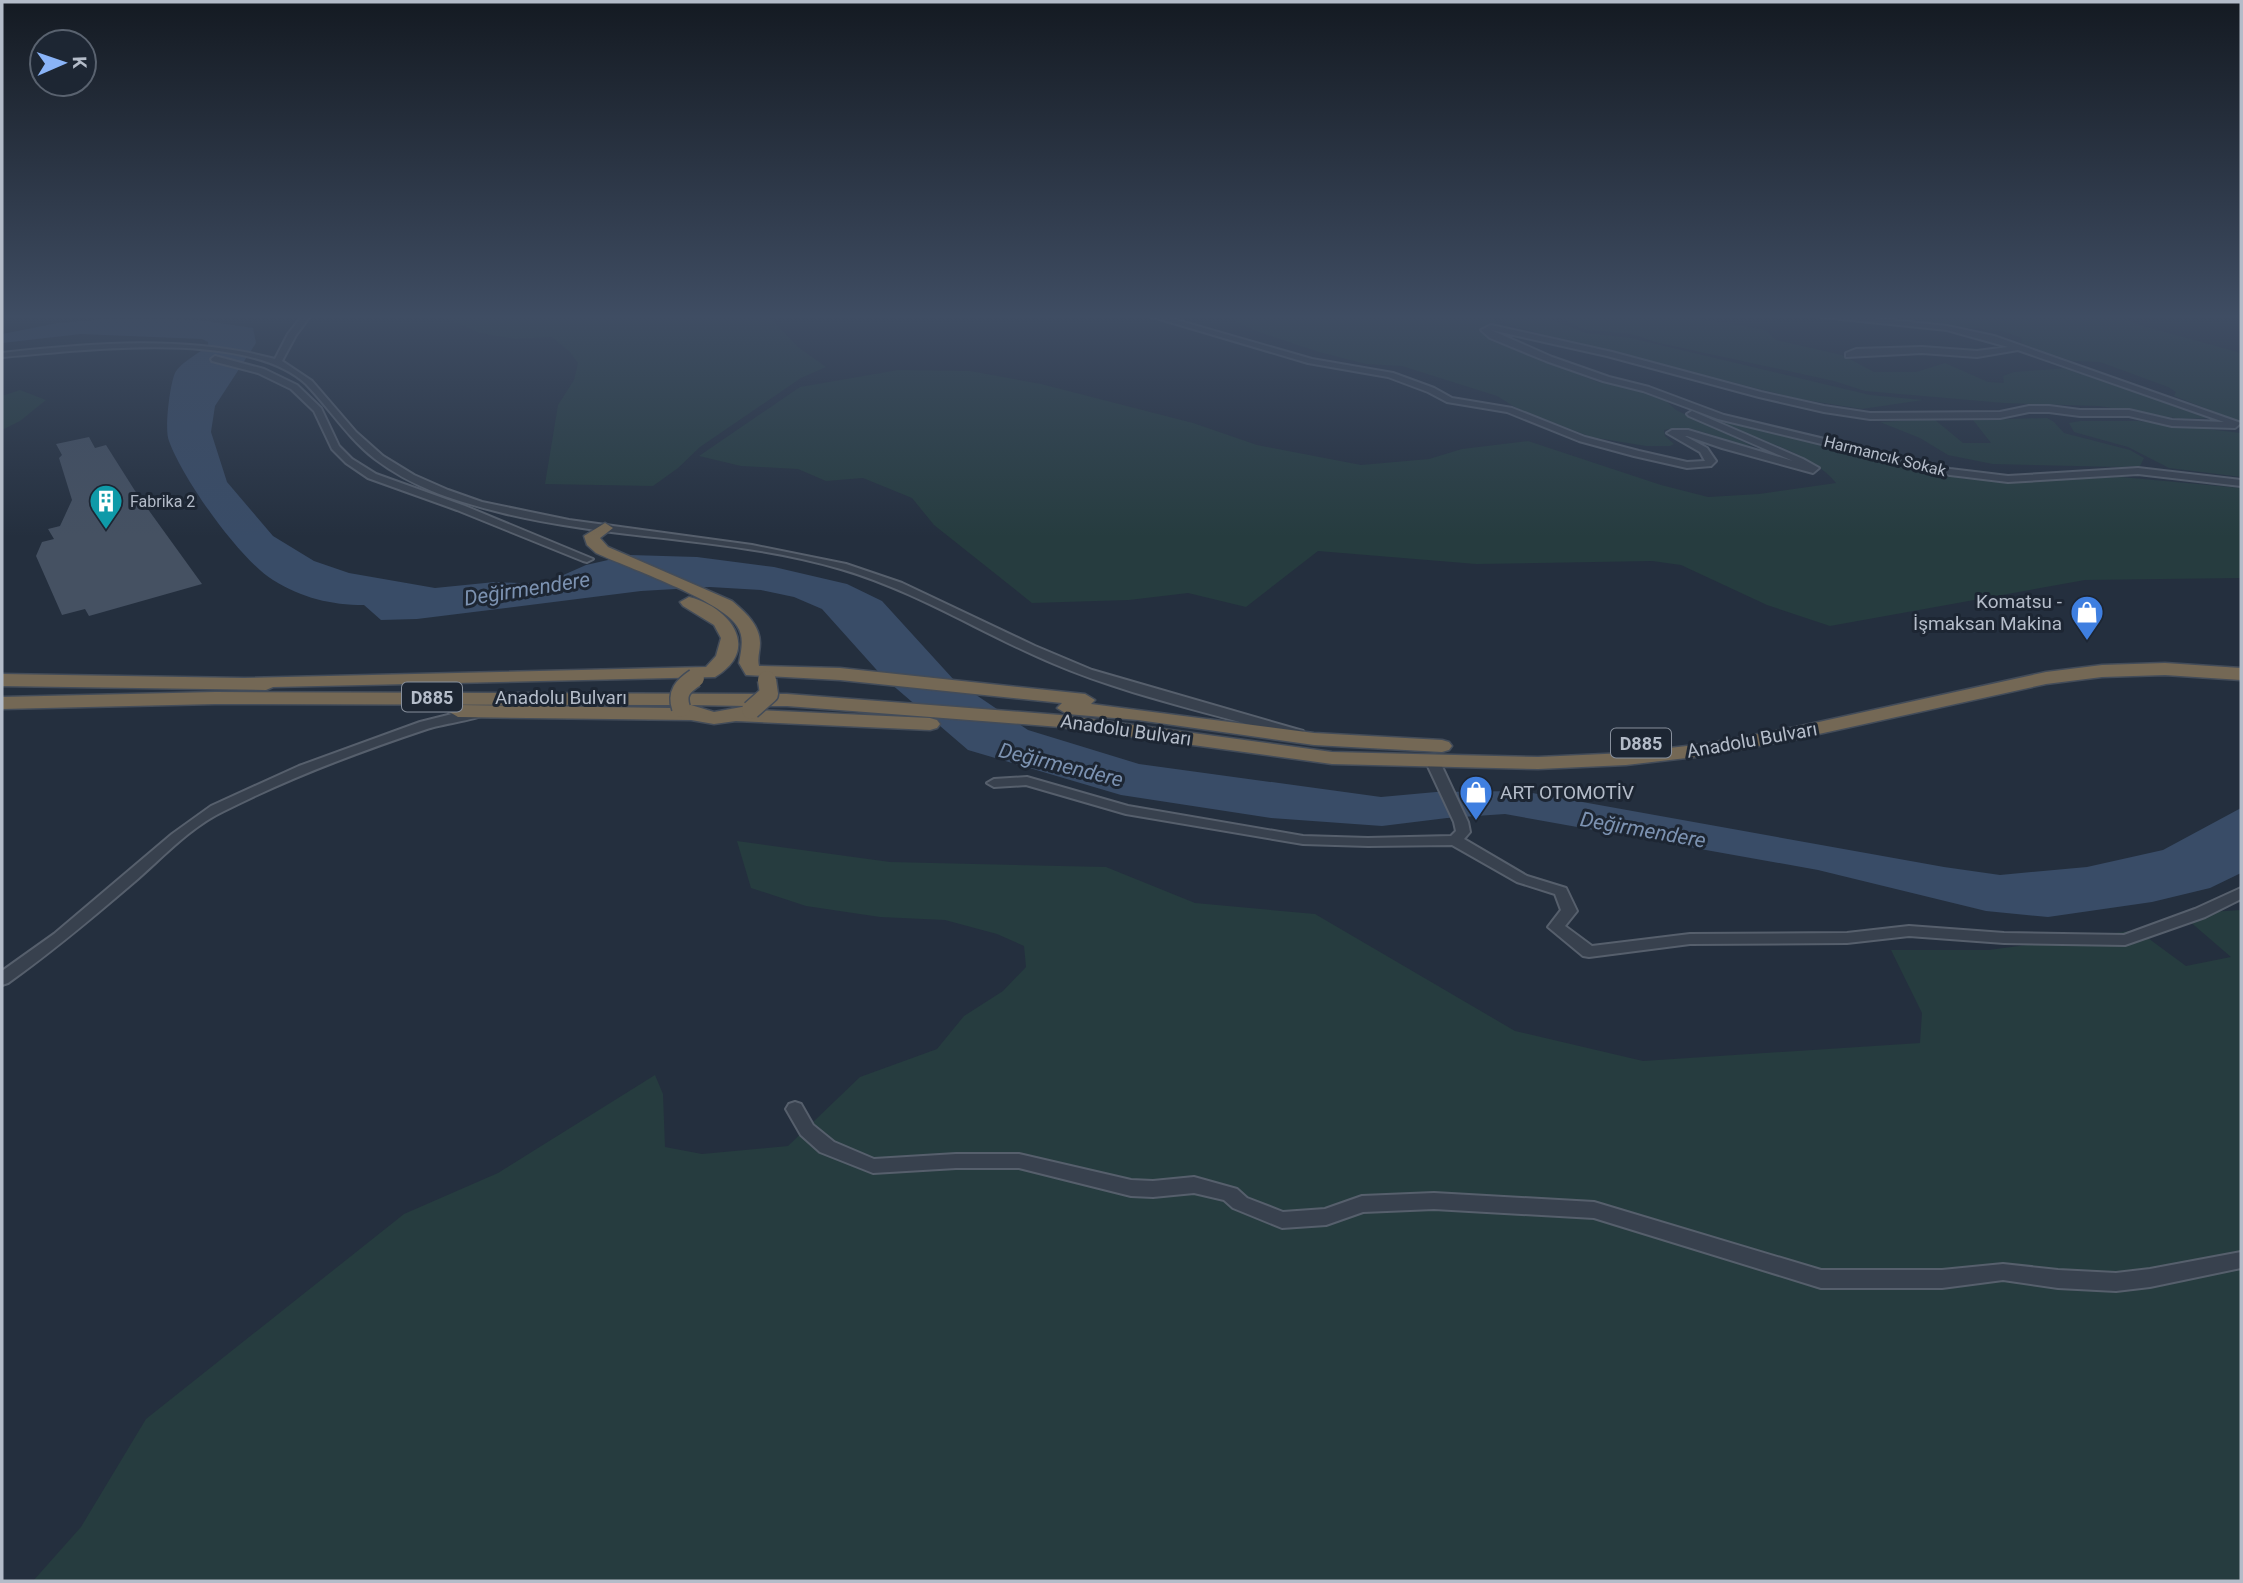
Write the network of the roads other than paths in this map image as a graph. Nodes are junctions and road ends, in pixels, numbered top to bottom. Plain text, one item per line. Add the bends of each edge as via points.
1 (296, 389) edge
2 (315, 389) edge
3 (1429, 389) edge
4 (1641, 389) edge
5 (1740, 389) edge
6 (2138, 389) edge
7 (1679, 401) junction
8 (2241, 483) edge
9 (605, 528) junction
10 (595, 555) junction
11 (2241, 665) edge
12 (706, 674) junction
13 (2241, 674) edge
14 (760, 676) junction
15 (2, 680) edge
16 (229, 683) junction
17 (215, 698) junction
18 (860, 698) junction
19 (1028, 699) junction
20 (2, 703) edge
21 (686, 711) junction
22 (743, 713) junction
23 (556, 714) junction
24 (1064, 726) junction
25 (1314, 739) junction
26 (1432, 760) junction
27 (994, 783) dead end
28 (1455, 840) junction
29 (2241, 893) edge
30 (2, 979) edge
31 (795, 1109) dead end
32 (2241, 1260) edge

1 - 10 street, Anadolu Bulvarı via 317,410 335,447 372,476
2 - 9 street, Anadolu Bulvarı via 353,435 380,459 426,485 480,504
3 - 7 street, Harmancık Sokak via 1450,400 1509,410 1593,442 1672,463 1702,465 1711,461 1704,450 1672,433 1688,432 1813,470 1712,425 1674,404
4 - 7 street
5 - 6 street via 1870,416 2000,415 2049,409 2129,413 2204,426 2236,423
7 - 8 street, Harmancık Sokak via 1721,417 1973,476 2008,479 2138,471
9 - 10 highway via 592,536
9 - 25 street, Anadolu Bulvarı via 841,566 892,582 1059,661 1150,694
10 - 12 highway via 721,620 731,640 729,652
10 - 14 highway via 726,604 751,630 748,663
11 - 25 highway, Anadolu Bulvarı / D885 via 2153,660 2028,668 1782,723 1614,746 1531,749
12 - 14 highway
12 - 16 highway
12 - 21 highway, bridge via 679,691 677,700
13 - 26 highway, Anadolu Bulvarı / D885 via 2165,669 2046,678 1796,733 1626,759 1538,763
14 - 19 highway via 840,674
14 - 22 highway, bridge via 770,687 769,694
15 - 16 highway, Anadolu Bulvarı / D885
16 - 18 highway, Anadolu Bulvarı / D885 via 733,687
17 - 18 highway, Anadolu Bulvarı / D885
17 - 20 highway, Anadolu Bulvarı / D885
17 - 23 highway
18 - 19 highway, Anadolu Bulvarı / D885
18 - 24 highway, Anadolu Bulvarı / D885
19 - 25 highway, Anadolu Bulvarı / D885
21 - 22 highway via 712,718
21 - 23 highway
22 - 24 highway
23 - 30 street via 464,715 425,725 257,788 216,809 177,837 60,938
24 - 26 highway, Anadolu Bulvarı / D885 via 1332,758
26 - 28 street via 1461,822 1463,832
27 - 28 street via 1027,781 1125,810 1303,840
28 - 29 street via 1522,879 1561,891 1569,911 1556,927 1589,952 1690,939 1847,938 1909,931 2125,940
31 - 32 street via 807,1130 827,1147 873,1166 1019,1161 1131,1188 1194,1185 1230,1194 1240,1203 1282,1220 1325,1217 1362,1205 1434,1201 1594,1210 1821,1279 1942,1279 2003,1272 2116,1282

